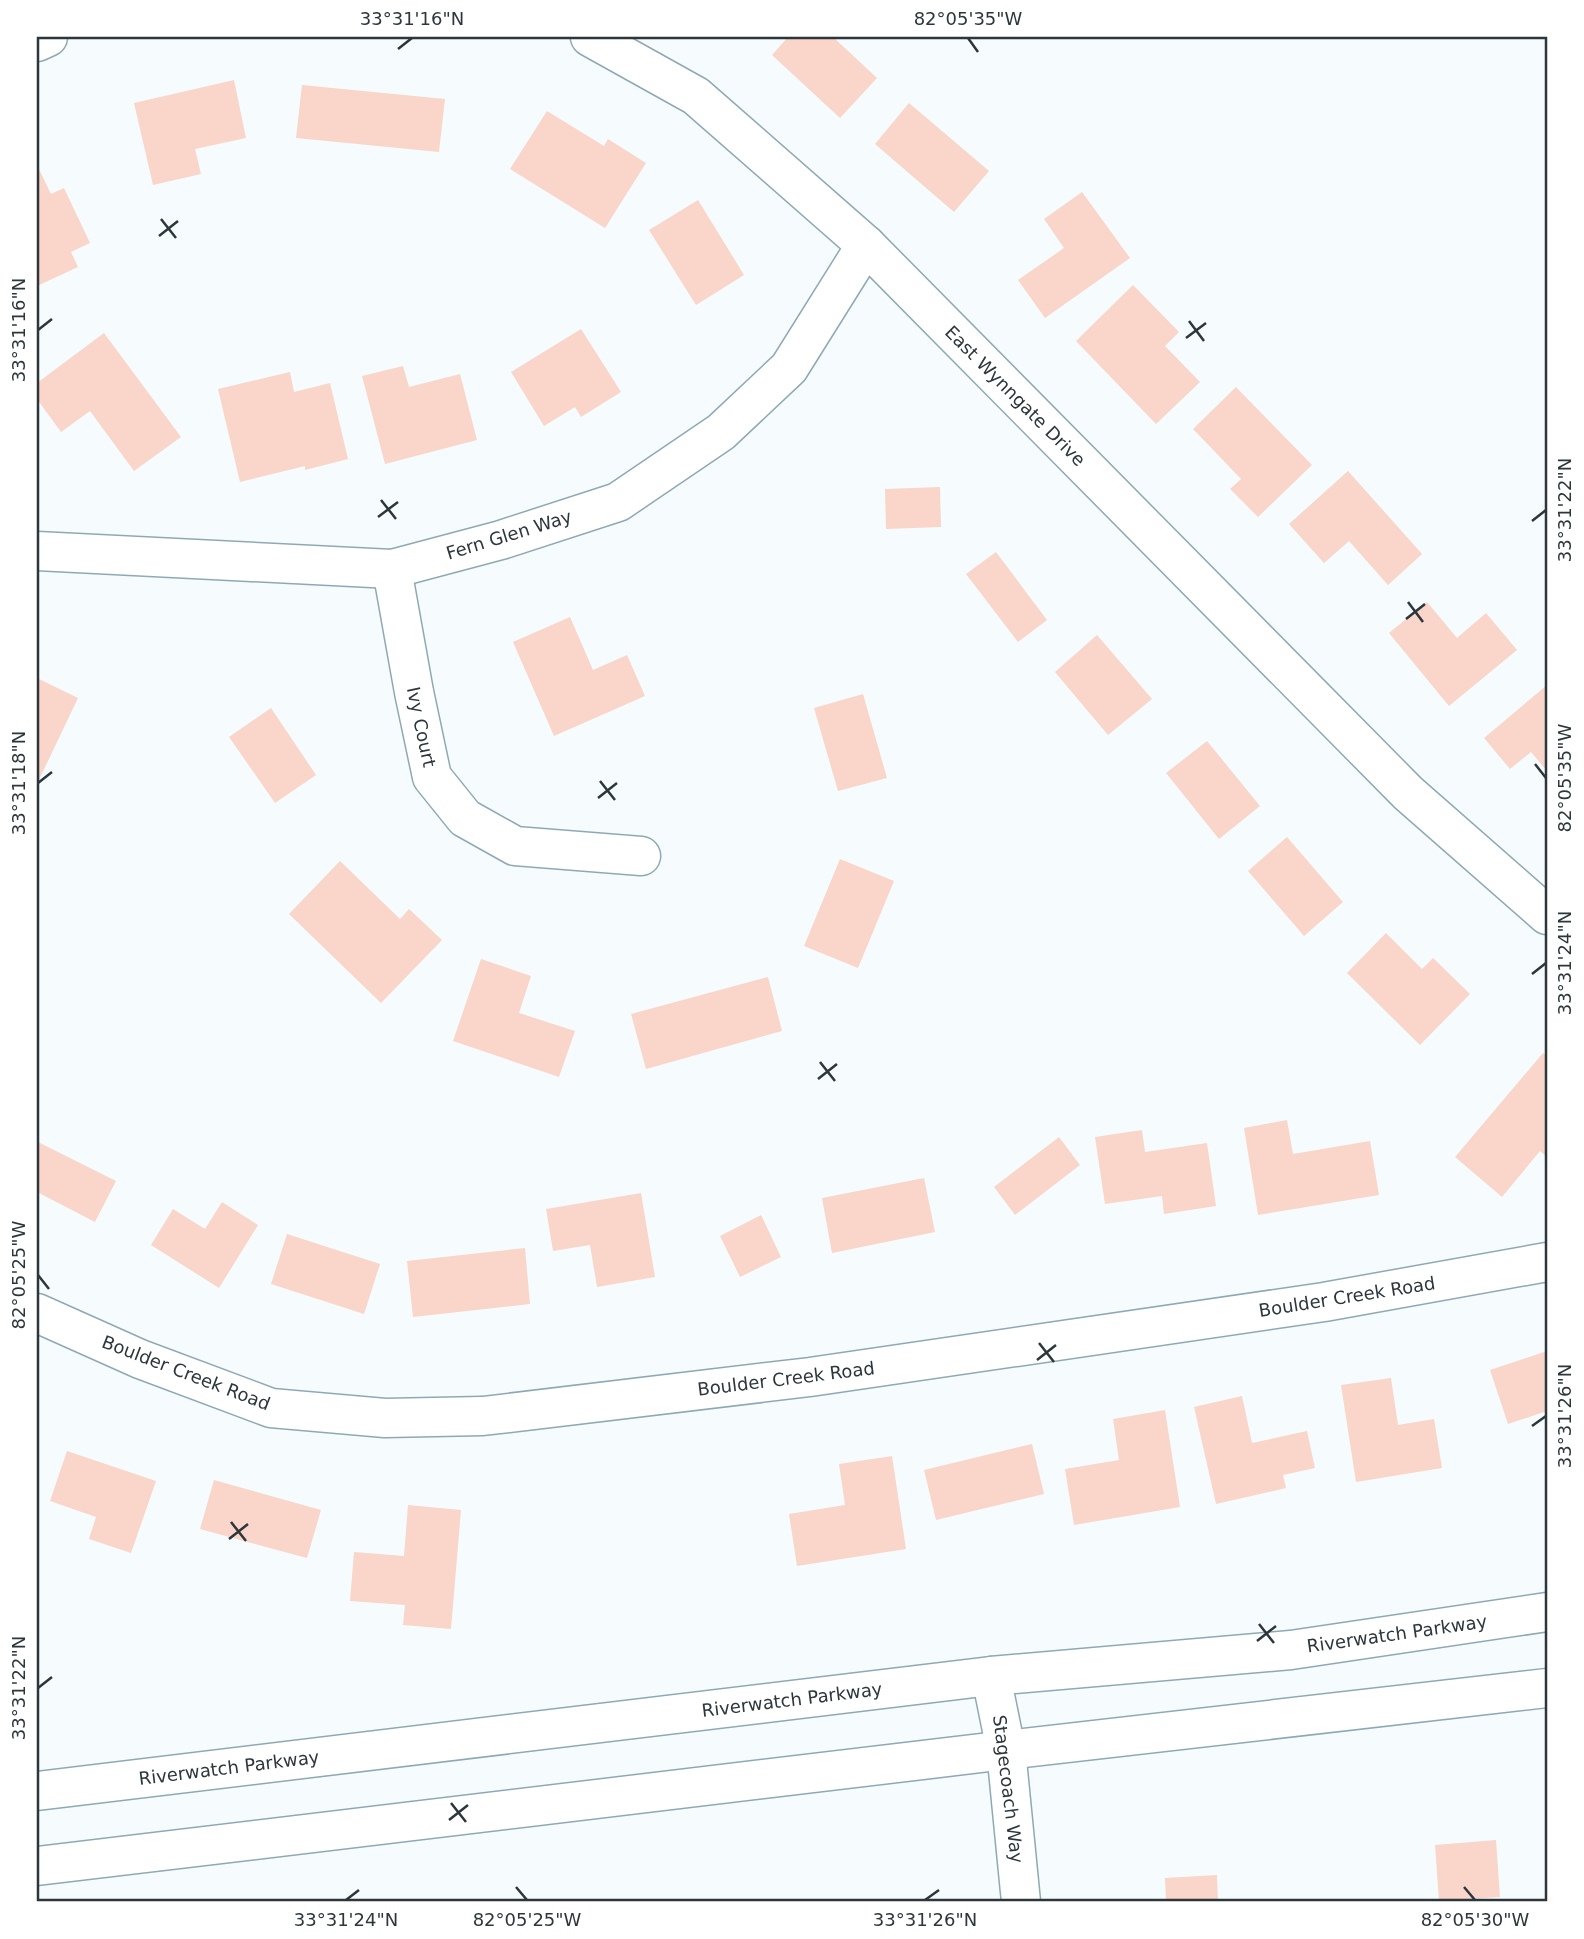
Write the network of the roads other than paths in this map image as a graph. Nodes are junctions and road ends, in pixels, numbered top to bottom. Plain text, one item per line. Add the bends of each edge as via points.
1 (48, 37) edge
2 (590, 37) edge
3 (37, 42) edge
4 (866, 245) junction
5 (37, 551) edge
6 (392, 569) junction
7 (641, 856) dead end
8 (1547, 915) edge
9 (1547, 1262) edge
10 (37, 1312) edge
11 (1547, 1612) edge
12 (991, 1676) junction
13 (1547, 1688) edge
14 (1006, 1750) junction
15 (37, 1791) edge
16 (37, 1866) edge
17 (1021, 1902) edge

1 - 3 street
2 - 4 street, East Wynngate Drive via 696,96
4 - 6 street, Fern Glen Way via 789,368 710,440 618,502
4 - 8 street, East Wynngate Drive via 1408,793
5 - 6 street, Fern Glen Way
6 - 7 street, Ivy Court via 432,777 465,818 515,846
9 - 10 street, Boulder Creek Road via 1324,1302 837,1373 483,1416 385,1418 271,1408 140,1359
11 - 12 street, Riverwatch Parkway via 1291,1650
12 - 14 street, Stagecoach Way
12 - 15 street, Riverwatch Parkway
13 - 14 street
14 - 16 street
14 - 17 street, Stagecoach Way

